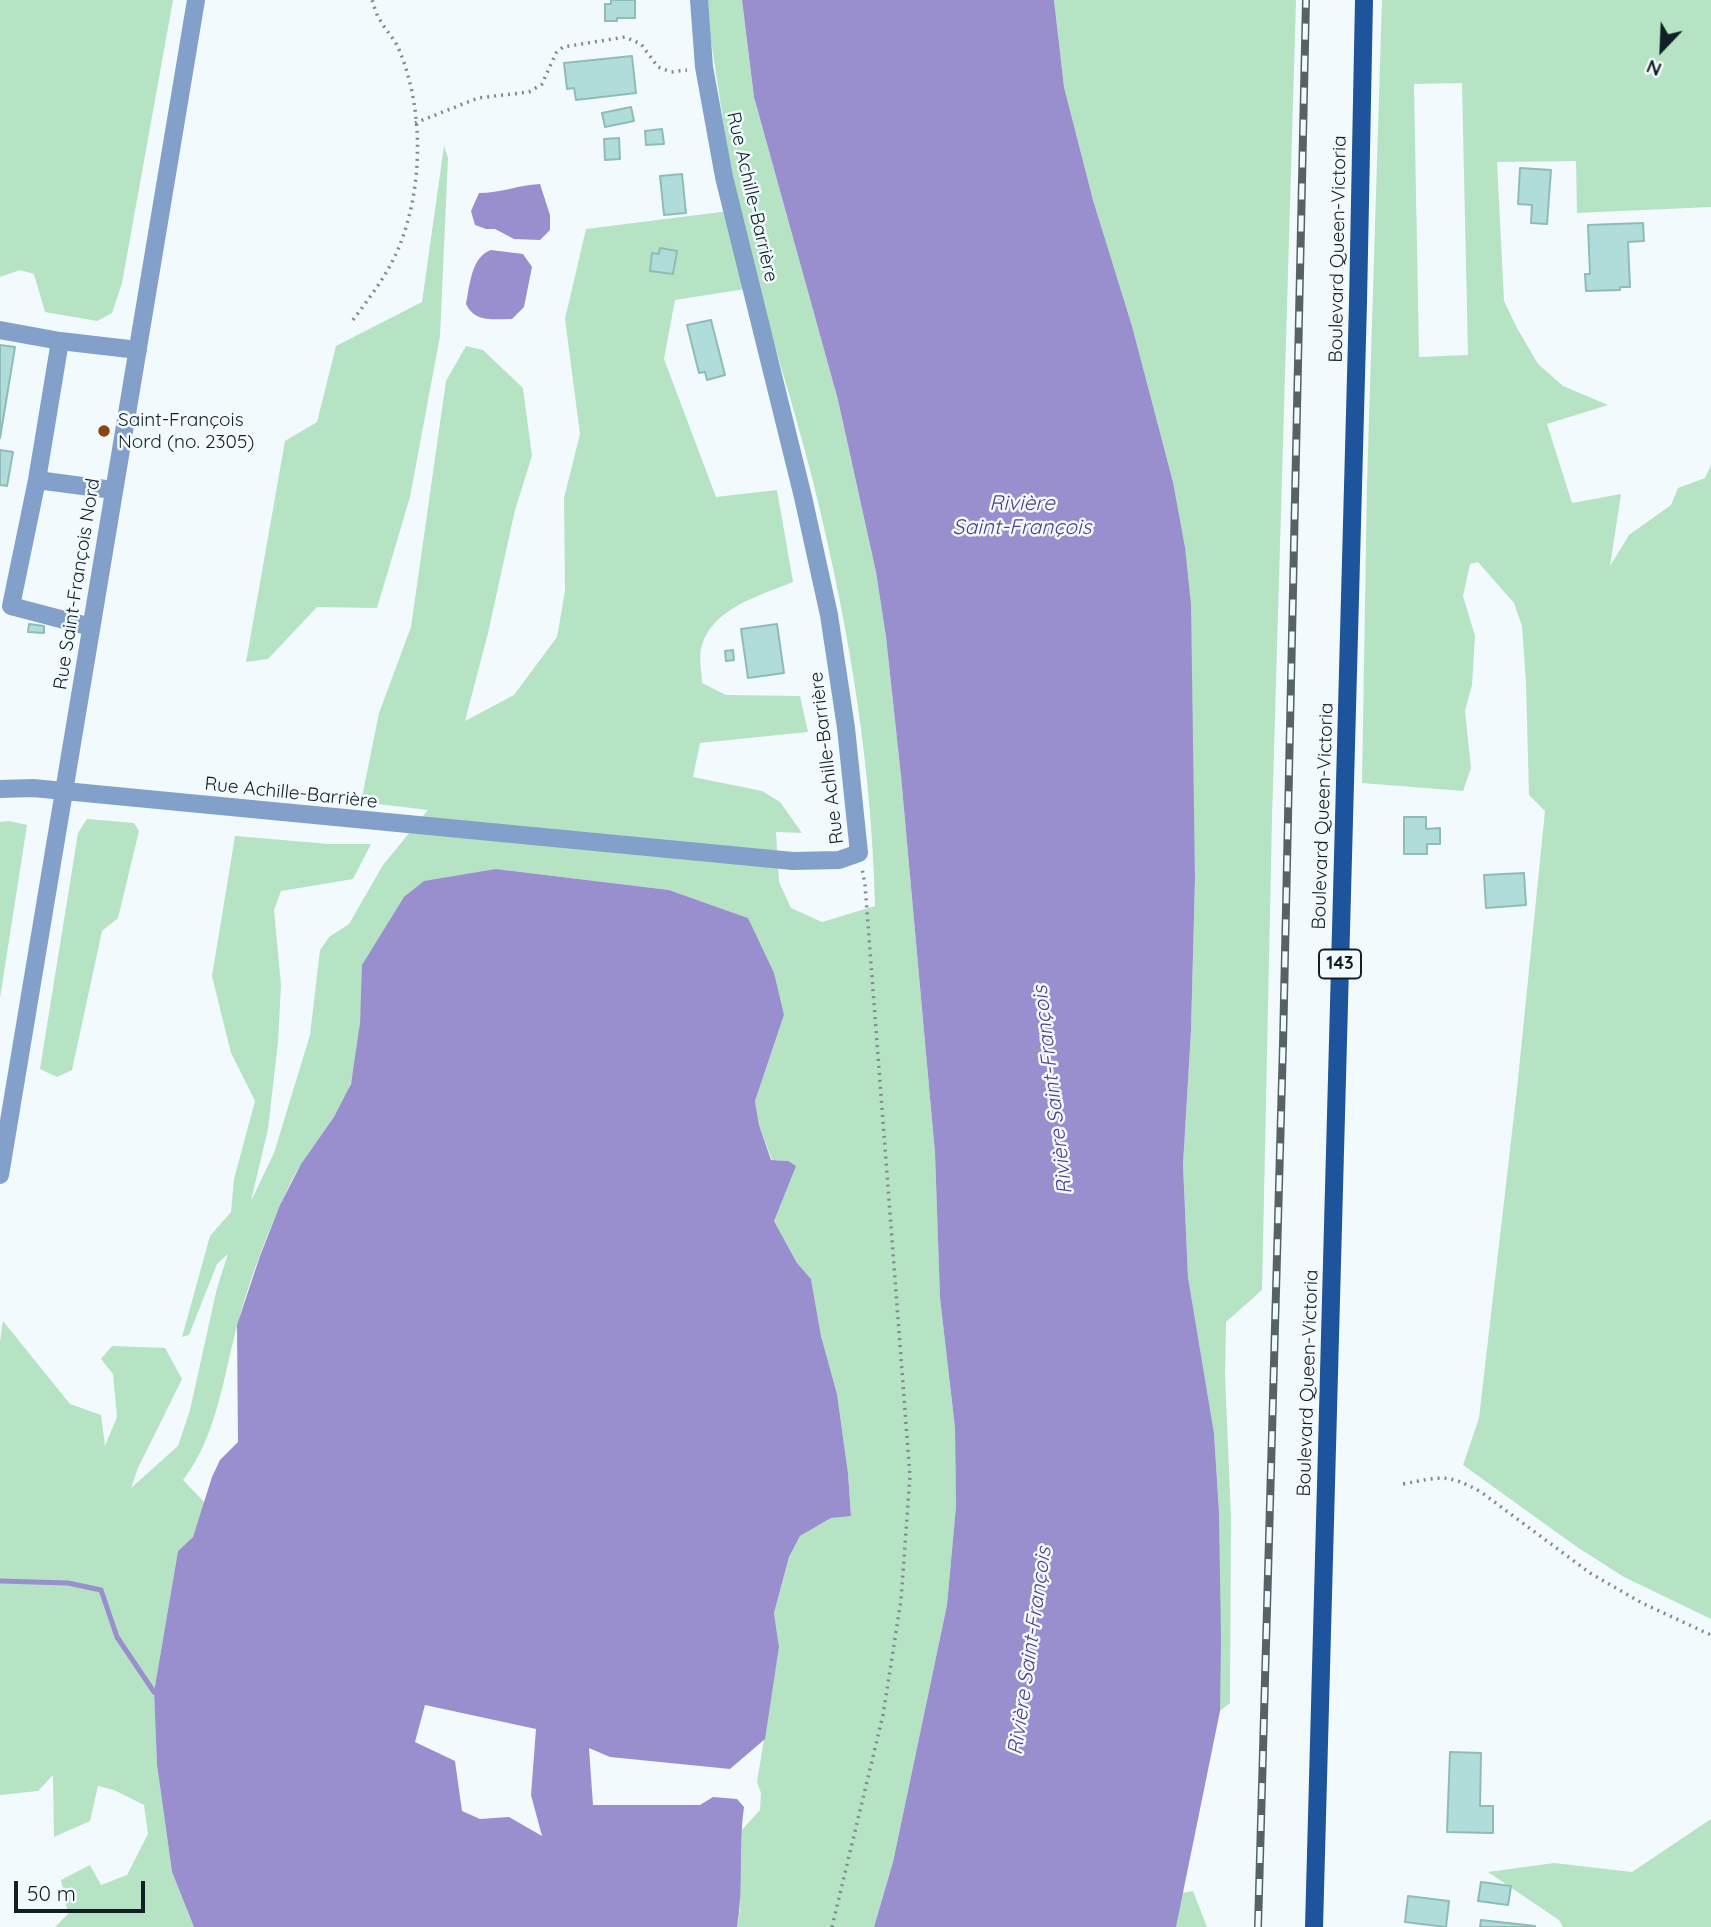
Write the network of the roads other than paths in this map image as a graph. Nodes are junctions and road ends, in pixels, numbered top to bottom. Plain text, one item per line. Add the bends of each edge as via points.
1 (196, 0) edge
2 (699, 0) edge
3 (1364, 0) edge
4 (0, 330) edge
5 (60, 341) junction
6 (138, 350) junction
7 (37, 480) junction
8 (113, 491) junction
9 (5, 605) edge
10 (91, 627) junction
11 (0, 789) edge
12 (64, 792) junction
13 (0, 1175) edge
14 (1314, 1927) edge

1 - 6 street, Rue Saint-François Nord
2 - 12 street, Rue Achille-Barrière via 704,67 724,177 829,615 859,853 839,860 793,861
3 - 14 main road, Boulevard Queen-Victoria / 143
4 - 5 street
5 - 6 street
5 - 7 street
6 - 8 street, Rue Saint-François Nord
7 - 8 street
7 - 9 street
8 - 10 street, Rue Saint-François Nord
9 - 10 street
10 - 12 street, Rue Saint-François Nord
11 - 12 street, Rue Achille-Barrière
12 - 13 street, Rue Saint-François Nord

